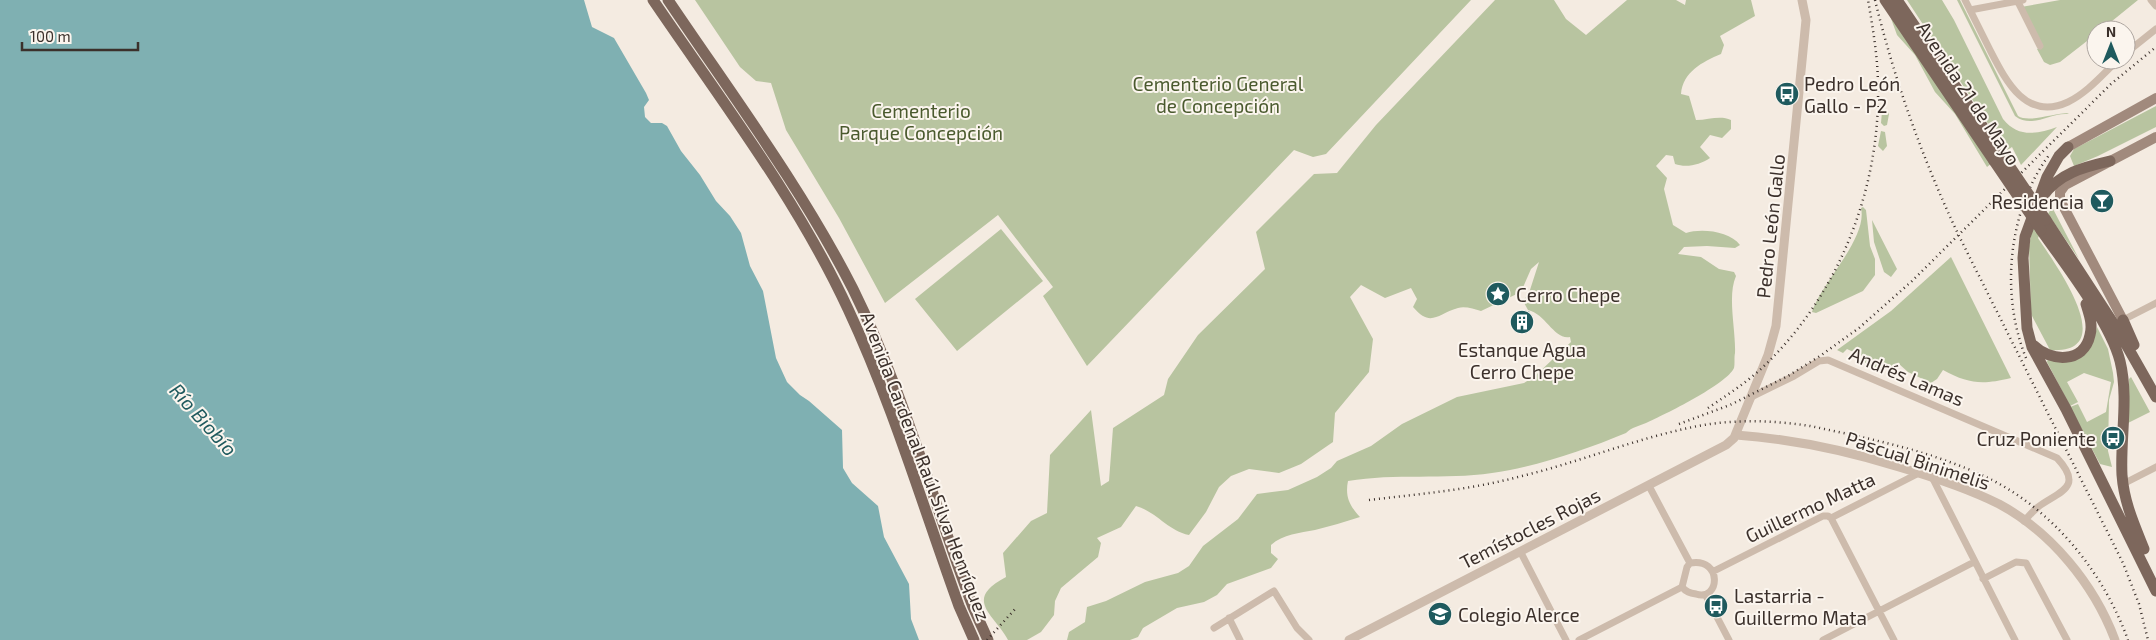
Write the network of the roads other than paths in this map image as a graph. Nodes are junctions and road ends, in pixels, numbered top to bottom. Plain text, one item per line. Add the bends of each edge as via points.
1 (653, 0) edge
2 (668, 0) edge
3 (1802, 0) edge
4 (1965, 0) edge
5 (2019, 0) edge
6 (2151, 0) edge
7 (1890, 2) edge
8 (2156, 6) edge
9 (1970, 10) junction
10 (2156, 29) edge
11 (2136, 45) edge
12 (2040, 46) dead end
13 (2107, 70) edge
14 (2156, 98) edge
15 (2156, 137) edge
16 (2068, 146) joint
17 (2110, 161) junction
18 (2037, 204) junction
19 (2044, 225) junction
20 (2080, 287) junction
21 (2155, 305) edge
22 (2123, 320) junction
23 (2029, 339) junction
24 (2149, 384) junction
25 (1751, 397) junction
26 (2156, 397) edge
27 (1736, 435) junction
28 (1726, 445) joint
29 (2156, 467) edge
30 (1919, 473) junction
31 (1932, 477) junction
32 (2123, 484) junction
33 (1649, 486) junction
34 (1831, 518) junction
35 (2024, 521) junction
36 (1520, 551) junction
37 (1974, 562) junction
38 (1690, 563) junction
39 (1714, 572) junction
40 (1983, 579) junction
41 (2156, 586) edge
42 (1682, 587) junction
43 (2156, 591) edge
44 (1706, 596) junction
45 (1880, 611) junction
46 (1229, 618) junction
47 (1214, 628) dead end
48 (974, 640) edge
49 (988, 640) edge
50 (1240, 640) edge
51 (1309, 640) edge
52 (1349, 640) edge
53 (1566, 640) edge
54 (1579, 640) edge
55 (1729, 640) edge
56 (1823, 640) edge
57 (1894, 640) edge
58 (2015, 640) edge
59 (2067, 640) edge
60 (2115, 640) edge

1 - 48 main road, Avenida Cardenal Raúl Silva Henríquez via 784,193 839,291 881,388 956,600
2 - 49 main road, Avenida Cardenal Raúl Silva Henríquez via 795,188 854,291 889,374 969,598
3 - 25 street, Pedro León Gallo via 1806,20 1778,315 1772,345
4 - 9 street
5 - 9 street
5 - 12 street
6 - 8 street
7 - 19 main road, Avenida 21 de Mayo, bridge
9 - 13 street via 2007,82 2023,98 2042,105 2066,103
10 - 11 street
14 - 16 main road
15 - 17 main road
16 - 18 main road via 2052,167
17 - 18 main road via 2066,174
17 - 22 main road via 2065,185 2060,192 2060,200
18 - 23 main road via 2023,258
19 - 20 main road
19 - 24 main road via 2119,332
20 - 23 main road via 2091,326 2089,339 2082,349 2069,357 2052,357
20 - 32 main road via 2109,334 2120,361
21 - 22 street
22 - 24 main road
23 - 43 main road
24 - 26 main road
25 - 27 street, Pedro León Gallo
25 - 35 street, Andrés Lamas via 1819,361 1828,360 2052,456 2061,462 2069,485
27 - 28 street, Pedro León Gallo
27 - 30 street, Pascual Binimelis via 1821,446
28 - 33 street, Temístocles Rojas
29 - 32 street
30 - 31 street, Pascual Binimelis
30 - 34 street, Guillermo Matta
31 - 35 street, Pascual Binimelis via 1987,499
31 - 37 street
32 - 41 main road via 2128,510
33 - 36 street, Temístocles Rojas
33 - 38 street
34 - 39 street, Guillermo Matta via 1823,516
34 - 45 street
35 - 60 street, Pascual Binimelis via 2074,568 2101,608
36 - 52 street, Temístocles Rojas
36 - 53 street
37 - 40 street
37 - 45 street
38 - 39 street via 1709,567
38 - 42 street
39 - 44 street via 1715,578
40 - 58 street
40 - 59 street via 2016,562 2026,563
42 - 44 street
42 - 54 street
44 - 55 street
45 - 56 street
45 - 57 street
46 - 47 street
46 - 50 street
46 - 51 street via 1274,591 1297,628

